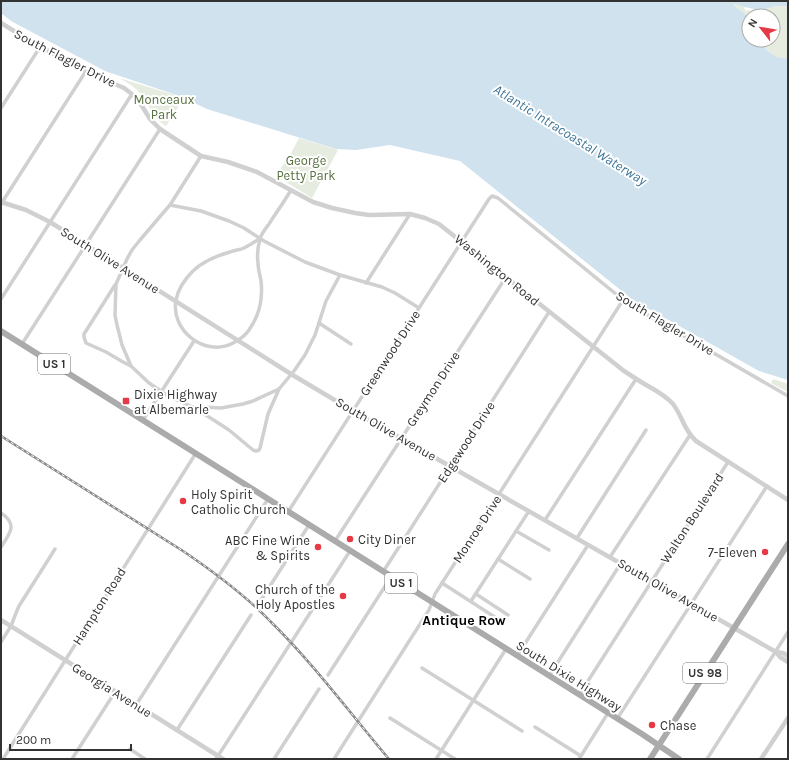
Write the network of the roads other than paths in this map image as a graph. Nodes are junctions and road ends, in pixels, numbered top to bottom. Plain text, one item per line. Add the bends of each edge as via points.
1 (1, 23) edge
2 (40, 47) junction
3 (86, 71) junction
4 (132, 94) junction
5 (1, 108) edge
6 (160, 129) junction
7 (201, 156) junction
8 (291, 190) junction
9 (492, 196) joint
10 (1, 203) edge
11 (170, 205) junction
12 (410, 214) junction
13 (50, 222) junction
14 (260, 238) junction
15 (462, 242) junction
16 (85, 244) junction
17 (123, 268) junction
18 (340, 276) junction
19 (506, 277) junction
20 (366, 282) junction
21 (116, 284) junction
22 (1, 299) edge
23 (623, 300) junction
24 (175, 301) junction
25 (419, 308) junction
26 (550, 312) junction
27 (319, 323) junction
28 (1, 330) edge
29 (194, 341) junction
30 (238, 341) junction
31 (22, 344) junction
32 (352, 344) dead end
33 (594, 347) junction
34 (131, 366) junction
35 (291, 374) junction
36 (636, 379) junction
37 (279, 389) junction
38 (162, 392) junction
39 (788, 396) edge
40 (195, 408) junction
41 (353, 411) junction
42 (143, 420) junction
43 (646, 430) dead end
44 (690, 435) junction
45 (402, 438) junction
46 (196, 453) junction
47 (728, 462) junction
48 (450, 466) junction
49 (767, 486) junction
50 (499, 494) junction
51 (268, 499) junction
52 (788, 500) edge
53 (529, 511) junction
54 (288, 512) junction
55 (1, 513) edge
56 (545, 520) junction
57 (309, 525) junction
58 (516, 531) junction
59 (577, 538) junction
60 (335, 541) junction
61 (788, 544) edge
62 (588, 545) junction
63 (1, 548) edge
64 (55, 549) dead end
65 (549, 550) dead end
66 (350, 551) junction
67 (610, 557) junction
68 (498, 559) junction
69 (621, 563) junction
70 (383, 572) junction
71 (391, 576) junction
72 (530, 579) dead end
73 (652, 581) junction
74 (442, 583) junction
75 (476, 594) junction
76 (261, 600) dead end
77 (471, 601) junction
78 (432, 602) junction
79 (691, 604) junction
80 (251, 615) dead end
81 (508, 615) dead end
82 (1, 620) edge
83 (504, 623) dead end
84 (11, 626) junction
85 (734, 628) junction
86 (788, 632) edge
87 (1, 642) edge
88 (506, 649) junction
89 (776, 652) junction
90 (518, 656) junction
91 (788, 656) edge
92 (65, 660) junction
93 (788, 662) edge
94 (422, 668) dead end
95 (328, 675) dead end
96 (549, 676) junction
97 (318, 689) dead end
98 (115, 692) junction
99 (579, 695) junction
100 (474, 700) junction
101 (136, 705) junction
102 (608, 713) junction
103 (390, 718) dead end
104 (788, 718) edge
105 (617, 719) junction
106 (535, 727) dead end
107 (177, 730) junction
108 (522, 731) dead end
109 (659, 745) junction
110 (130, 749) dead end
111 (441, 751) junction
112 (219, 758) edge
113 (580, 758) edge
114 (3, 759) edge
115 (72, 759) edge
116 (145, 759) edge
117 (274, 759) edge
118 (334, 759) edge
119 (436, 759) edge
120 (454, 759) edge
121 (650, 759) edge
122 (679, 759) edge
123 (707, 759) edge
124 (762, 759) edge

1 - 2 street, South Flagler Drive
2 - 3 street, South Flagler Drive
2 - 5 street
3 - 4 street, South Flagler Drive via 118,84
3 - 10 street
4 - 6 street, South Flagler Drive
4 - 13 street
6 - 7 street, Washington Road
6 - 16 street
7 - 8 street, Washington Road via 257,172
7 - 11 street
8 - 12 street, Washington Road via 313,202 344,211 369,215
8 - 14 street
9 - 15 street, Greenwood Drive
9 - 23 street, South Flagler Drive via 498,198
10 - 13 street, South Olive Avenue via 34,213
11 - 14 street via 201,211 244,228
11 - 17 street via 129,254
12 - 15 street, Washington Road via 439,224
12 - 20 street
13 - 16 street, South Olive Avenue
13 - 22 street
14 - 18 street via 290,255
14 - 24 street via 243,248 219,255 200,265 187,278
14 - 30 street via 257,262 261,281 260,305 249,331
15 - 19 street, Washington Road
15 - 25 street, Greenwood Drive
16 - 17 street, South Olive Avenue
16 - 31 street
17 - 21 street
17 - 24 street, South Olive Avenue
18 - 20 street
18 - 27 street via 326,301
19 - 26 street, Washington Road
19 - 45 street, Greymon Drive
20 - 25 street via 390,290
21 - 34 street via 117,326
21 - 34 street via 84,337 86,343
23 - 33 street, Monroe Drive
23 - 39 street, South Flagler Drive
24 - 29 street via 180,325
24 - 30 street, South Olive Avenue
25 - 41 street, Greenwood Drive
26 - 33 street, Washington Road
26 - 48 street, Edgewood Drive
27 - 32 street
27 - 35 street via 305,356
28 - 31 main road, South Dixie Highway / US 1
29 - 30 street via 218,347
29 - 38 street
30 - 35 street, South Olive Avenue
31 - 42 main road, South Dixie Highway / US 1
33 - 36 street, Washington Road
33 - 50 street, Monroe Drive
34 - 38 street
35 - 37 street
35 - 41 street, South Olive Avenue
36 - 44 street, Washington Road via 669,400
36 - 56 street
37 - 40 street via 238,406
37 - 40 street via 268,414 260,448 256,451
38 - 40 street
38 - 42 street
41 - 45 street, South Olive Avenue
41 - 54 street, Greenwood Drive
42 - 46 main road, South Dixie Highway / US 1
43 - 59 street
44 - 47 street, Washington Road
44 - 67 street
45 - 48 street, South Olive Avenue
45 - 60 street, Greymon Drive
46 - 51 main road, South Dixie Highway / US 1
46 - 92 street, Hampton Road
47 - 49 street, Washington Road
47 - 73 street, Walton Boulevard
48 - 50 street, South Olive Avenue
48 - 70 street, Edgewood Drive
49 - 52 street, Washington Road
49 - 79 street
50 - 53 street, South Olive Avenue
50 - 74 street, Monroe Drive
51 - 54 main road, South Dixie Highway / US 1
51 - 101 street
53 - 56 street, South Olive Avenue
53 - 58 street
54 - 57 main road, South Dixie Highway / US 1
55 - 63 street via 9,519 11,527
56 - 59 street, South Olive Avenue
57 - 60 main road, South Dixie Highway / US 1
57 - 76 street
58 - 65 street
58 - 68 street
59 - 62 street, South Olive Avenue
60 - 66 main road, South Dixie Highway / US 1
61 - 85 main road, US 98
62 - 67 street, South Olive Avenue
62 - 90 street
64 - 84 street via 19,606
66 - 70 main road, South Dixie Highway / US 1
66 - 112 street
67 - 69 street, South Olive Avenue
68 - 72 street
68 - 75 street
69 - 73 street, South Olive Avenue
69 - 96 street
70 - 71 main road, South Dixie Highway / US 1
71 - 78 main road, South Dixie Highway / US 1
71 - 95 street
73 - 79 street, South Olive Avenue
73 - 99 street, Walton Boulevard
74 - 77 street
74 - 78 street, Monroe Drive
75 - 77 street
75 - 81 street
77 - 83 street
78 - 88 main road, South Dixie Highway / US 1
78 - 118 street, Monroe Drive
79 - 85 street, South Olive Avenue
79 - 105 street
80 - 107 street
82 - 84 street, Georgia Avenue
84 - 87 street
84 - 92 street, Georgia Avenue
85 - 89 street, South Olive Avenue
85 - 109 main road, US 98
86 - 89 street
88 - 90 main road, South Dixie Highway / US 1
88 - 100 street
89 - 91 street, South Olive Avenue
89 - 93 street, South Olive Avenue
89 - 123 street
90 - 96 main road, South Dixie Highway / US 1
92 - 98 street, Georgia Avenue
92 - 114 street, Hampton Road
94 - 100 street
96 - 99 main road, South Dixie Highway / US 1
97 - 117 street
98 - 101 street, Georgia Avenue
98 - 115 street
99 - 102 main road, South Dixie Highway / US 1
100 - 108 street
100 - 111 street
101 - 107 street, Georgia Avenue
102 - 105 main road, South Dixie Highway / US 1
102 - 113 street
103 - 111 street
104 - 124 street
105 - 109 main road, South Dixie Highway / US 1
106 - 113 street
107 - 112 street, Georgia Avenue
109 - 121 main road, US 98
109 - 122 main road, South Dixie Highway / US 1
110 - 116 street
111 - 119 street
111 - 120 street

